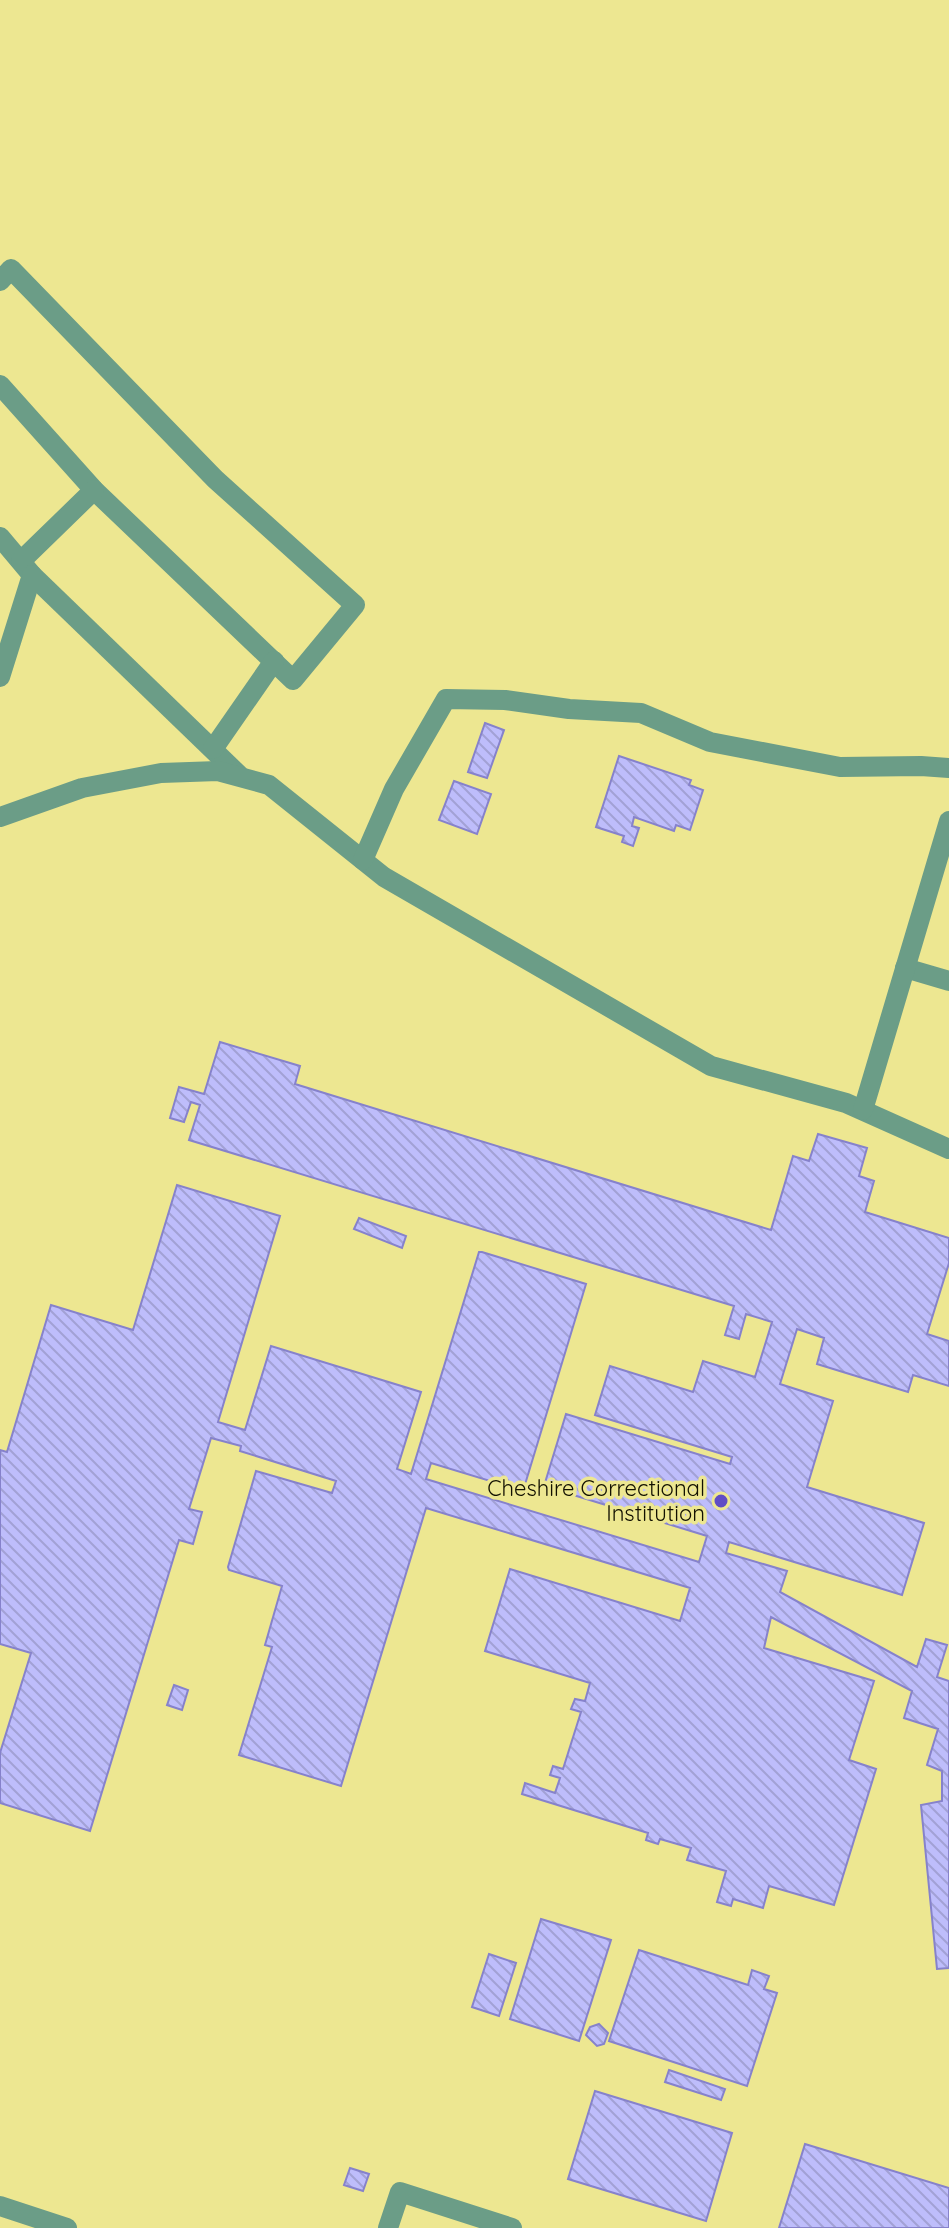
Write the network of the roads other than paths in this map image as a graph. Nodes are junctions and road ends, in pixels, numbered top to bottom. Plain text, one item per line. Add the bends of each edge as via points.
1 (0, 281) edge
2 (0, 385) edge
3 (94, 490) junction
4 (0, 537) edge
5 (27, 568) junction
6 (274, 661) junction
7 (0, 677) edge
8 (213, 749) junction
9 (949, 768) edge
10 (242, 777) junction
11 (0, 817) edge
12 (949, 821) edge
13 (363, 860) junction
14 (905, 968) junction
15 (949, 981) edge
16 (863, 1110) junction
17 (949, 1149) edge
18 (0, 2206) edge
19 (67, 2228) edge
20 (388, 2228) edge
21 (512, 2228) edge

1 - 6 lane via 11,269 215,479 355,605 293,680
2 - 3 lane
3 - 5 lane
3 - 6 lane
4 - 5 lane
5 - 7 lane
5 - 8 lane
6 - 8 lane
8 - 10 lane
9 - 13 lane via 840,767 710,742 641,713 446,699 394,789
10 - 11 lane via 218,771 161,773 82,788
10 - 13 lane via 269,785
12 - 14 lane
13 - 16 lane via 711,1066
14 - 15 lane
14 - 16 lane
16 - 17 lane
18 - 19 lane
20 - 21 lane via 400,2192

